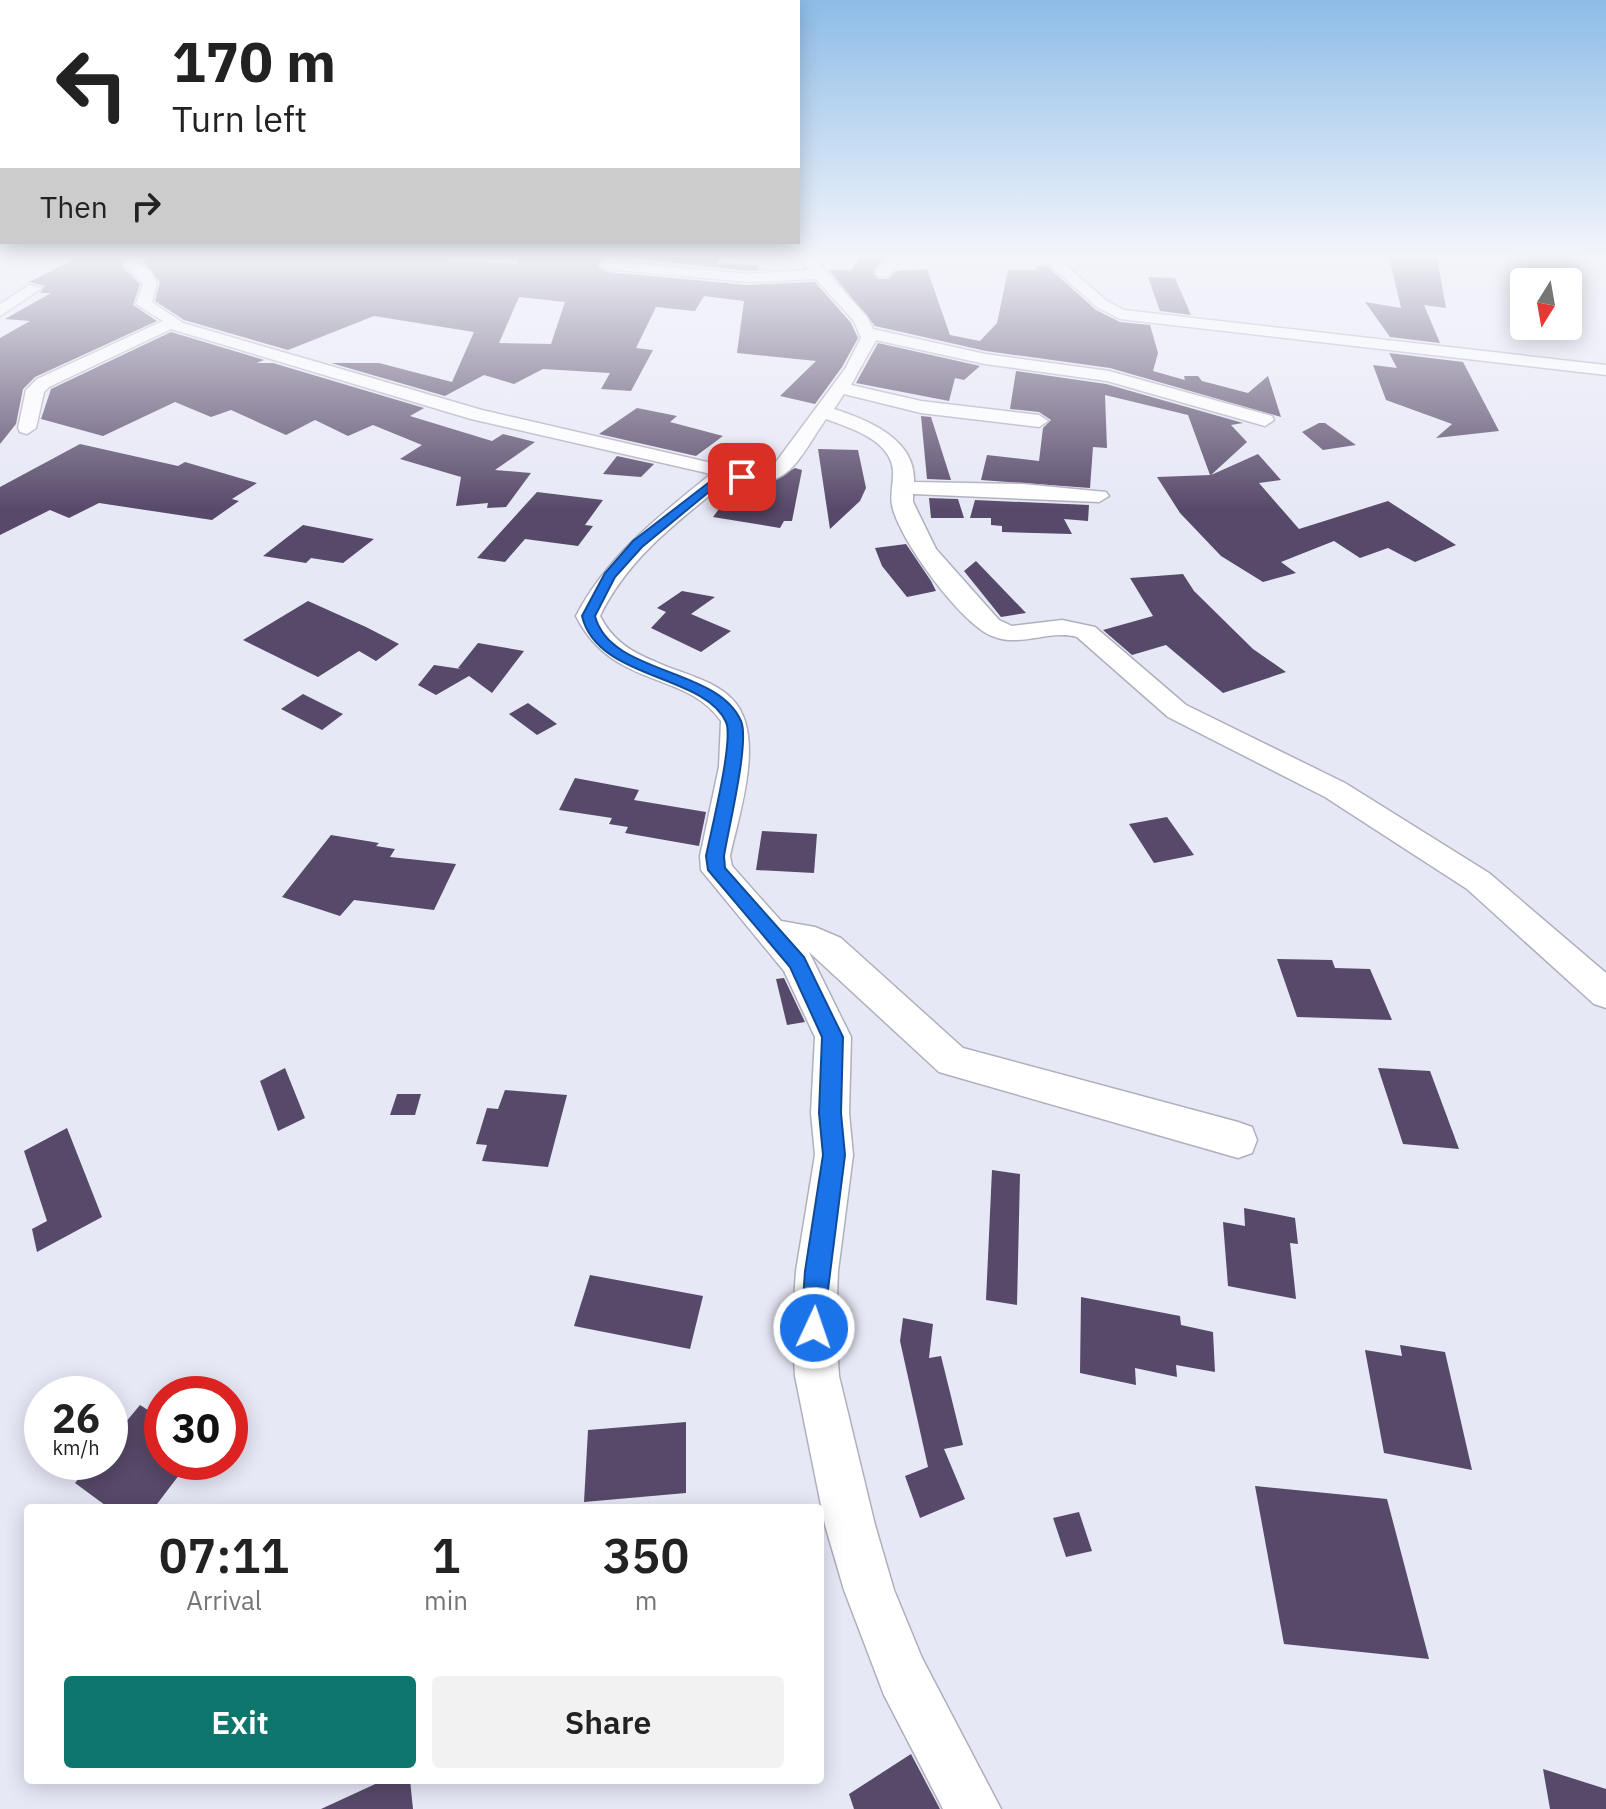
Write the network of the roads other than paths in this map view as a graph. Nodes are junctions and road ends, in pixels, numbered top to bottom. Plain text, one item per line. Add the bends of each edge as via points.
1 (132, 341) edge
2 (233, 341) edge
3 (868, 341) edge
4 (907, 341) edge
5 (1358, 341) edge
6 (1606, 370) edge
7 (840, 388) junction
8 (823, 412) junction
9 (1265, 420) dead end
10 (1039, 421) dead end
11 (27, 428) dead end
12 (725, 473) junction
13 (903, 488) junction
14 (1099, 496) dead end
15 (774, 933) junction
16 (1606, 994) edge
17 (1238, 1140) dead end
18 (973, 1809) edge

1 - 11 street via 43,383 35,390
2 - 12 street via 478,415
3 - 7 street
4 - 9 street via 985,359 1109,376
5 - 6 street
7 - 8 street
7 - 10 street via 921,407
8 - 12 street via 771,476
8 - 13 street via 894,446 904,468
12 - 15 street via 638,544 610,575 588,616 610,649 718,701 729,712 736,735 717,870
13 - 14 street
13 - 16 street via 903,507 920,542 990,625 1013,635 1069,626 1086,632 1177,711 1344,795 1478,881
15 - 17 street via 829,947 952,1061
15 - 18 street via 797,962 833,1037 834,1155 814,1328 827,1430 869,1590 903,1676

